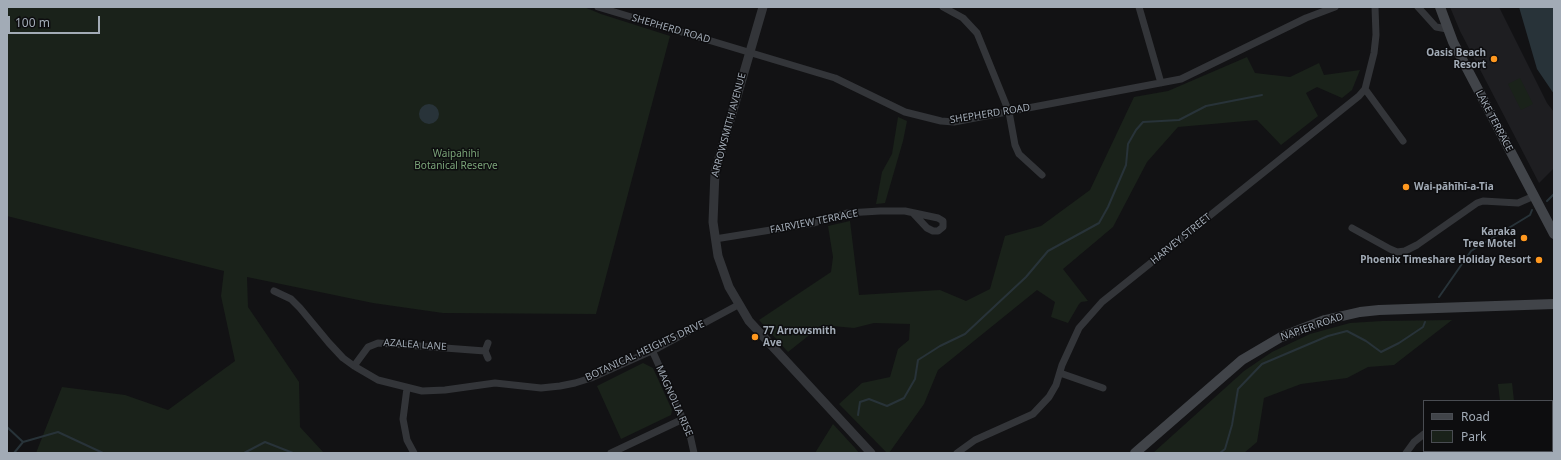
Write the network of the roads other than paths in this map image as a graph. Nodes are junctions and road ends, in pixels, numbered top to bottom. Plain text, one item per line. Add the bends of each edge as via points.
1 (598, 7) edge
2 (763, 7) edge
3 (1139, 7) edge
4 (1335, 7) edge
5 (1375, 7) edge
6 (1418, 7) edge
7 (1440, 7) edge
8 (947, 8) edge
9 (1447, 29) junction
10 (749, 52) junction
11 (1161, 83) junction
12 (1365, 89) junction
13 (1009, 112) junction
14 (1403, 141) dead end
15 (1042, 175) dead end
16 (1534, 196) junction
17 (913, 213) dead end
18 (1352, 228) dead end
19 (1554, 234) edge
20 (715, 239) junction
21 (274, 291) dead end
22 (1554, 304) edge
23 (738, 305) junction
24 (488, 343) dead end
25 (652, 350) junction
26 (485, 351) junction
27 (488, 358) dead end
28 (354, 366) junction
29 (1060, 373) junction
30 (407, 388) junction
31 (1103, 388) dead end
32 (683, 420) junction
33 (1423, 435) edge
34 (414, 453) edge
35 (611, 453) edge
36 (694, 453) edge
37 (871, 453) edge
38 (957, 453) edge
39 (1135, 453) edge
40 (1406, 453) edge

1 - 10 street, SHEPHERD ROAD
2 - 10 street, ARROWSMITH AVENUE
3 - 11 street
4 - 11 street, SHEPHERD ROAD via 1306,18 1190,75
5 - 12 street via 1376,44
6 - 9 street via 1436,27
7 - 9 main road, LAKE TERRACE
8 - 13 street via 963,18 977,33
9 - 16 main road, LAKE TERRACE
10 - 13 street, SHEPHERD ROAD via 835,78 888,105 930,119 954,122
10 - 20 street, ARROWSMITH AVENUE via 715,172 712,209
11 - 13 street, SHEPHERD ROAD
12 - 14 street
12 - 29 street, HARVEY STREET via 1102,302 1079,328
13 - 15 street via 1018,154
16 - 18 street via 1518,203 1477,203 1405,251 1390,249
16 - 19 main road, LAKE TERRACE
17 - 20 street, FAIRVIEW TERRACE via 905,211 847,214
20 - 23 street, ARROWSMITH AVENUE via 723,274
21 - 28 street, BOTANICAL HEIGHTS DRIVE via 291,299 329,343
22 - 39 main road, NAPIER ROAD via 1379,310 1343,315 1314,324 1281,337 1242,360
23 - 25 street, BOTANICAL HEIGHTS DRIVE
23 - 37 street, ARROWSMITH AVENUE via 761,335
24 - 26 street
25 - 30 street, BOTANICAL HEIGHTS DRIVE via 591,378 560,386 541,388 495,383 445,390 422,391
25 - 32 street, MAGNOLIA RISE
26 - 27 street
26 - 28 street, AZALEA LANE via 378,343 368,348
28 - 30 street, BOTANICAL HEIGHTS DRIVE via 378,380
29 - 31 street
29 - 38 street, HARVEY STREET via 1049,397 1033,414 975,440
30 - 34 street via 403,419 407,440
32 - 35 street
32 - 36 street, MAGNOLIA RISE
33 - 40 street

